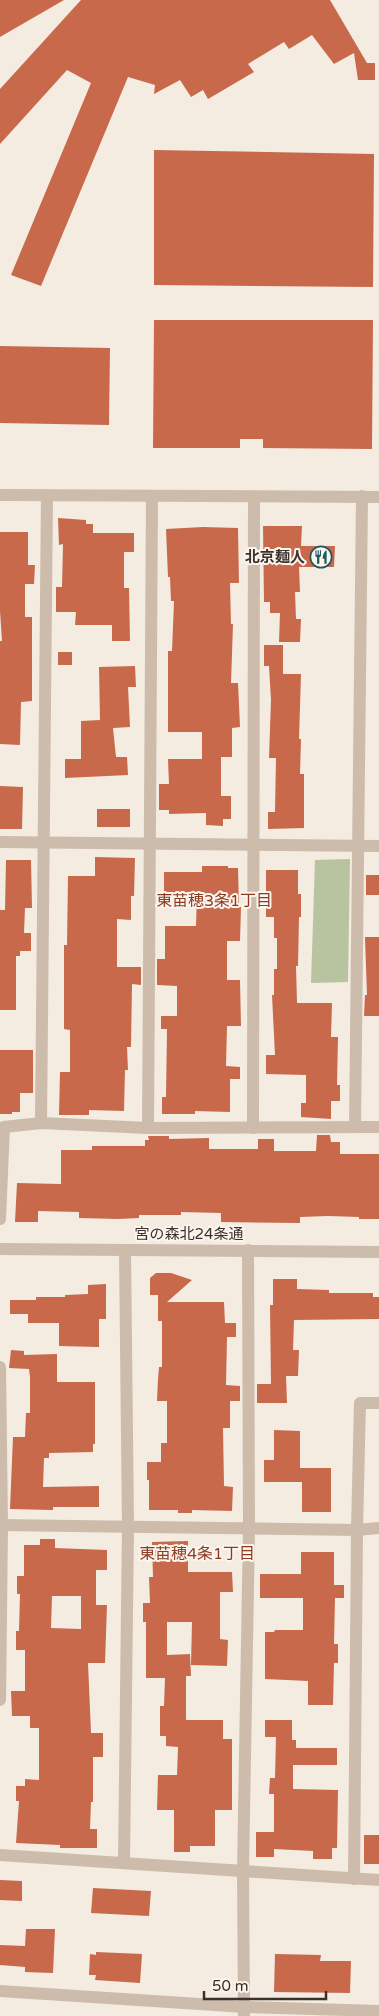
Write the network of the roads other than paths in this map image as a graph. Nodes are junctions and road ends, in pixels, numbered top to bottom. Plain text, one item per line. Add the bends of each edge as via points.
1 (0, 495) edge
2 (47, 495) junction
3 (362, 496) junction
4 (152, 497) junction
5 (254, 497) junction
6 (379, 497) edge
7 (0, 842) edge
8 (43, 842) junction
9 (148, 843) junction
10 (254, 844) junction
11 (358, 845) junction
12 (379, 846) edge
13 (41, 1123) junction
14 (148, 1128) junction
15 (253, 1128) junction
16 (355, 1128) junction
17 (379, 1128) edge
18 (0, 1219) edge
19 (0, 1249) edge
20 (125, 1250) junction
21 (248, 1250) junction
22 (379, 1252) edge
23 (0, 1367) edge
24 (379, 1403) edge
25 (1, 1525) edge
26 (128, 1526) junction
27 (249, 1528) junction
28 (379, 1528) edge
29 (357, 1530) junction
30 (0, 1700) edge
31 (0, 1855) edge
32 (124, 1863) junction
33 (243, 1871) junction
34 (354, 1879) junction
35 (379, 1880) edge
36 (0, 1991) edge
37 (244, 2011) edge
38 (379, 2011) edge

1 - 2 street
2 - 4 street
2 - 8 street
3 - 5 street
3 - 6 street
3 - 11 street
4 - 5 street
4 - 9 street
5 - 10 street
7 - 8 street
8 - 9 street
8 - 13 street
9 - 10 street
9 - 14 street
10 - 11 street
10 - 15 street
11 - 12 street
11 - 16 street
13 - 14 street
13 - 18 street via 4,1128
14 - 15 street
15 - 16 street
16 - 17 street
19 - 20 street, 宮の森北24条通
20 - 21 street, 宮の森北24条通
20 - 26 street
21 - 22 street, 宮の森北24条通
21 - 27 street
23 - 25 street
24 - 29 street via 360,1403
25 - 26 street
25 - 30 street
26 - 27 street
26 - 32 street
27 - 29 street
27 - 33 street
28 - 29 street
29 - 34 street
31 - 32 street
32 - 33 street
33 - 34 street
33 - 37 street
34 - 35 street
36 - 37 street
37 - 38 street

